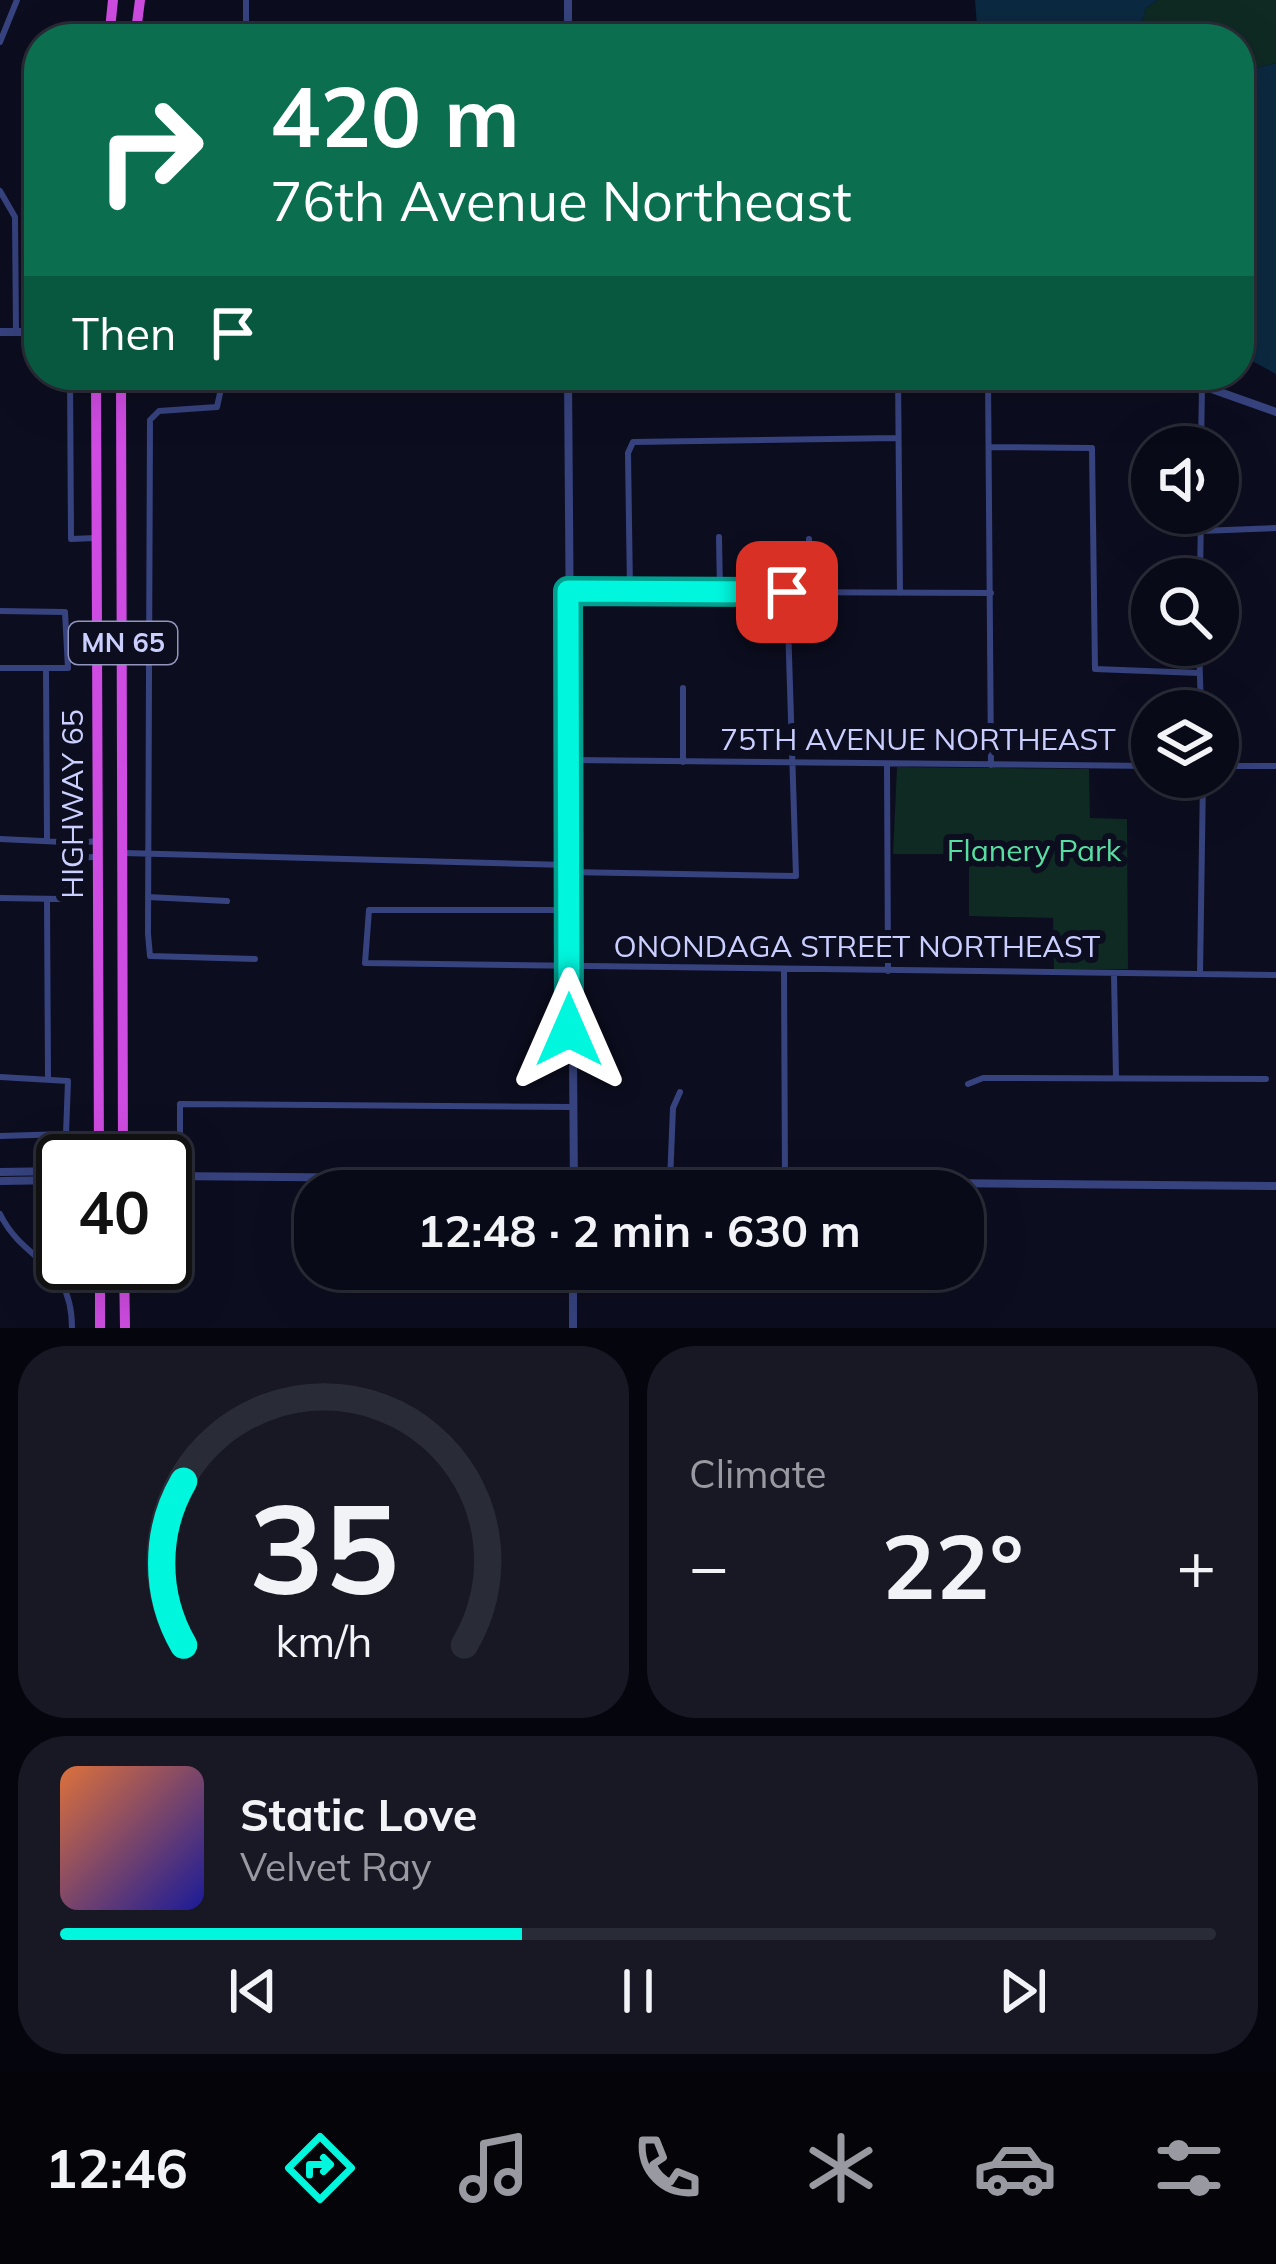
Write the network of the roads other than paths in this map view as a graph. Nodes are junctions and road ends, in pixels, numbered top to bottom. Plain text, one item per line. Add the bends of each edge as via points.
1 (16, 0) edge
2 (0, 42) edge
3 (0, 191) edge
4 (0, 332) edge
5 (16, 332) junction
6 (24, 332) edge
7 (70, 390) edge
8 (97, 390) edge
9 (121, 390) edge
10 (221, 390) edge
11 (568, 390) edge
12 (898, 390) edge
13 (988, 390) edge
14 (1202, 390) edge
15 (1213, 390) edge
16 (1276, 412) edge
17 (1202, 426) edge
18 (897, 437) junction
19 (989, 446) junction
20 (1276, 528) edge
21 (1239, 529) edge
22 (719, 537) dead end
23 (96, 538) junction
24 (809, 539) dead end
25 (568, 591) junction
26 (630, 591) junction
27 (720, 592) junction
28 (787, 592) junction
29 (809, 592) junction
30 (901, 593) junction
31 (992, 593) junction
32 (0, 611) edge
33 (1199, 666) edge
34 (0, 668) edge
35 (46, 669) junction
36 (1199, 673) junction
37 (683, 688) dead end
38 (1200, 690) edge
39 (568, 760) junction
40 (683, 763) junction
41 (793, 763) junction
42 (887, 764) junction
43 (991, 765) junction
44 (1131, 766) edge
45 (1239, 766) edge
46 (1276, 766) edge
47 (1203, 798) edge
48 (0, 839) edge
49 (47, 839) junction
50 (97, 841) junction
51 (68, 844) junction
52 (123, 853) junction
53 (150, 853) junction
54 (97, 857) junction
55 (69, 858) junction
56 (568, 869) junction
57 (148, 897) junction
58 (0, 898) edge
59 (46, 899) junction
60 (227, 901) dead end
61 (568, 910) junction
62 (255, 959) dead end
63 (569, 967) junction
64 (784, 970) junction
65 (888, 971) junction
66 (1114, 973) junction
67 (1200, 974) junction
68 (1276, 975) edge
69 (0, 1077) edge
70 (48, 1078) junction
71 (1116, 1078) junction
72 (1266, 1079) dead end
73 (968, 1084) dead end
74 (680, 1092) dead end
75 (571, 1107) junction
76 (99, 1134) edge
77 (123, 1134) edge
78 (180, 1134) edge
79 (0, 1136) edge
80 (573, 1170) edge
81 (670, 1170) edge
82 (785, 1170) edge
83 (0, 1172) edge
84 (36, 1174) edge
85 (192, 1176) edge
86 (36, 1178) edge
87 (294, 1179) edge
88 (0, 1181) edge
89 (984, 1184) edge
90 (1276, 1186) edge
91 (0, 1214) edge
92 (100, 1290) edge
93 (124, 1290) edge
94 (573, 1290) edge
95 (72, 1328) edge
96 (100, 1328) edge
97 (125, 1328) edge
98 (574, 1328) edge

1 - 2 street
3 - 5 street via 16,217
4 - 5 street
5 - 6 street
7 - 23 street via 70,539
8 - 23 highway, HIGHWAY 65 / MN 65
9 - 52 highway, HIGHWAY 65 / MN 65
10 - 53 street via 218,406 159,411 150,420
11 - 25 street
12 - 18 street
13 - 19 street
14 - 17 street
15 - 16 street
18 - 26 street via 633,442
18 - 30 street
19 - 31 street
19 - 36 street via 1092,448 1095,669
20 - 21 street
22 - 27 street
23 - 50 highway, HIGHWAY 65 / MN 65
24 - 29 street
25 - 26 street
25 - 39 street
26 - 27 street
27 - 28 street
28 - 29 street
28 - 41 street
29 - 30 street
30 - 31 street
31 - 43 street
32 - 35 street via 65,612 68,668
33 - 36 street
34 - 35 street
35 - 49 street
36 - 38 street
37 - 40 street, 75TH AVENUE NORTHEAST
39 - 40 street, 75TH AVENUE NORTHEAST
39 - 56 street
40 - 41 street, 75TH AVENUE NORTHEAST
41 - 42 street, 75TH AVENUE NORTHEAST
41 - 56 street via 796,876
42 - 43 street, 75TH AVENUE NORTHEAST
42 - 65 street
43 - 44 street, 75TH AVENUE NORTHEAST
45 - 46 street
47 - 67 street
48 - 49 street
49 - 51 street
50 - 51 street
50 - 54 highway, HIGHWAY 65 / MN 65
51 - 55 street
52 - 53 street
52 - 77 highway, HIGHWAY 65 / MN 65
53 - 56 street
53 - 57 street
54 - 55 street
54 - 76 highway, HIGHWAY 65 / MN 65
55 - 59 street via 69,894
56 - 61 street
57 - 60 street
57 - 62 street via 150,956
58 - 59 street
59 - 70 street
61 - 63 street
61 - 63 street, ONONDAGA STREET NORTHEAST via 369,910 365,963
63 - 64 street, ONONDAGA STREET NORTHEAST
63 - 75 street
64 - 65 street, ONONDAGA STREET NORTHEAST
64 - 82 street
65 - 66 street, ONONDAGA STREET NORTHEAST
66 - 67 street, ONONDAGA STREET NORTHEAST
66 - 71 street
67 - 68 street, ONONDAGA STREET NORTHEAST
69 - 70 street
70 - 79 street via 68,1081 67,1134
71 - 72 street
71 - 73 street
74 - 81 street
75 - 78 street via 180,1104
75 - 80 street
83 - 84 street
85 - 87 street
86 - 88 street
89 - 90 street
91 - 95 street via 59,1274
92 - 96 highway
93 - 97 highway
94 - 98 street

